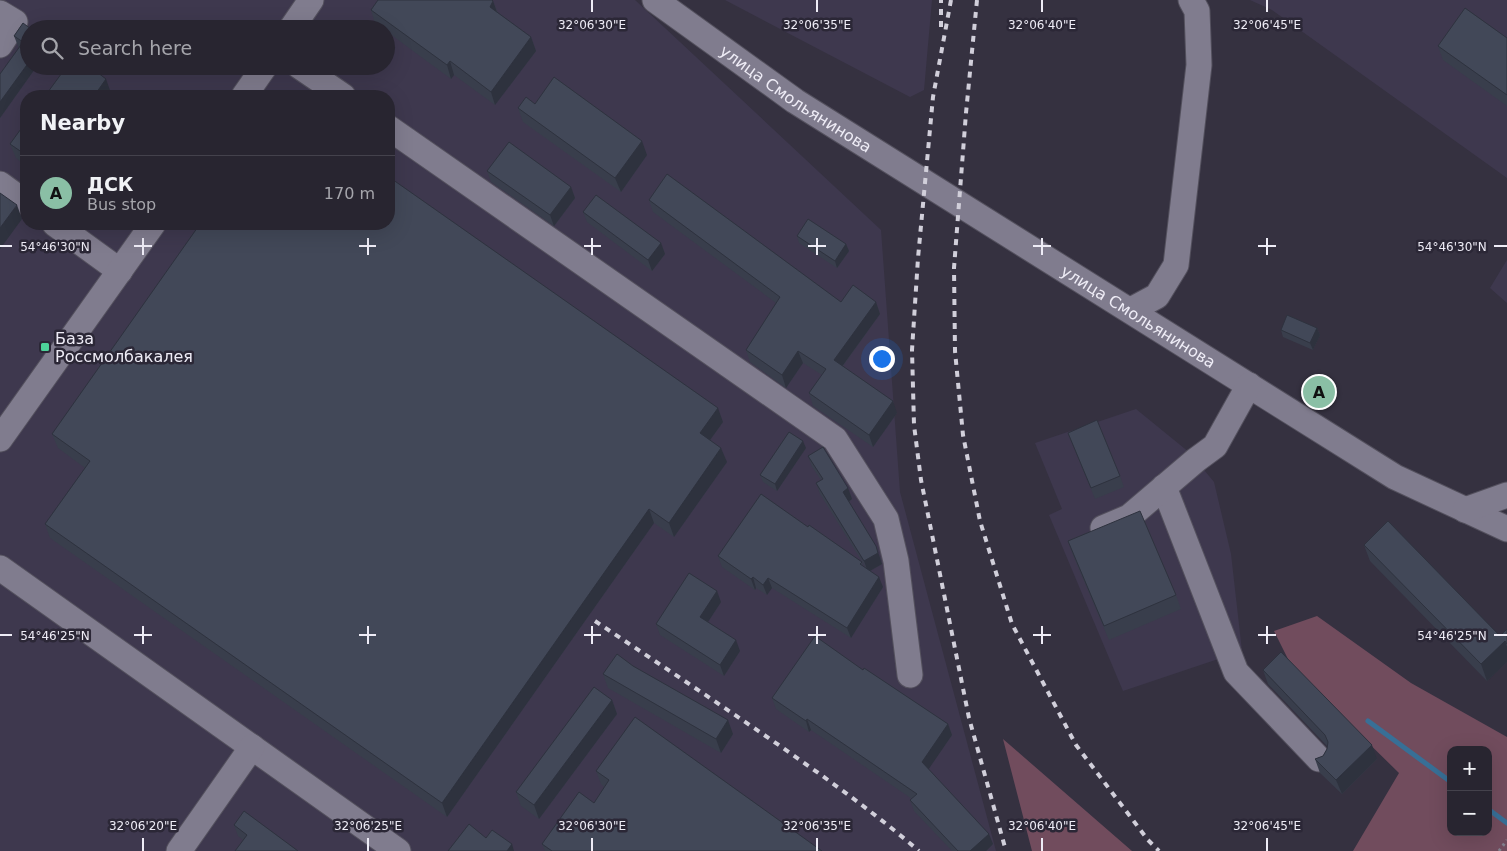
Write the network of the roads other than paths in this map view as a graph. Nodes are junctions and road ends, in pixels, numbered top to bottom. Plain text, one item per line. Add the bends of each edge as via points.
1 (311, 0) edge
2 (655, 0) edge
3 (1191, 0) edge
4 (0, 13) edge
5 (297, 20) edge
6 (0, 45) edge
7 (259, 75) edge
8 (313, 75) edge
9 (248, 90) edge
10 (334, 90) edge
11 (395, 132) edge
12 (0, 184) edge
13 (20, 199) edge
14 (63, 230) edge
15 (149, 230) edge
16 (120, 271) junction
17 (1131, 310) junction
18 (1249, 385) junction
19 (0, 439) edge
20 (1164, 486) junction
21 (1507, 495) edge
22 (1465, 510) junction
23 (1507, 529) edge
24 (1088, 535) edge
25 (0, 568) edge
26 (910, 675) dead end
27 (252, 747) junction
28 (1319, 759) edge
29 (179, 851) edge
30 (398, 851) edge

1 - 5 street
2 - 17 street, улица Смольянинова via 794,100
3 - 17 street via 1197,11 1199,65 1176,265 1157,296
4 - 6 street via 15,22
7 - 9 street
8 - 10 street
11 - 26 street via 834,439 886,519 896,561
12 - 13 street
14 - 16 street
15 - 16 street
16 - 19 street
17 - 18 street, улица Смольянинова
18 - 20 street via 1215,446
18 - 22 street, улица Смольянинова via 1395,477
20 - 24 street via 1129,517
20 - 28 street via 1236,672
21 - 22 street
22 - 23 street, улица Смольянинова
25 - 27 street
27 - 29 street
27 - 30 street

